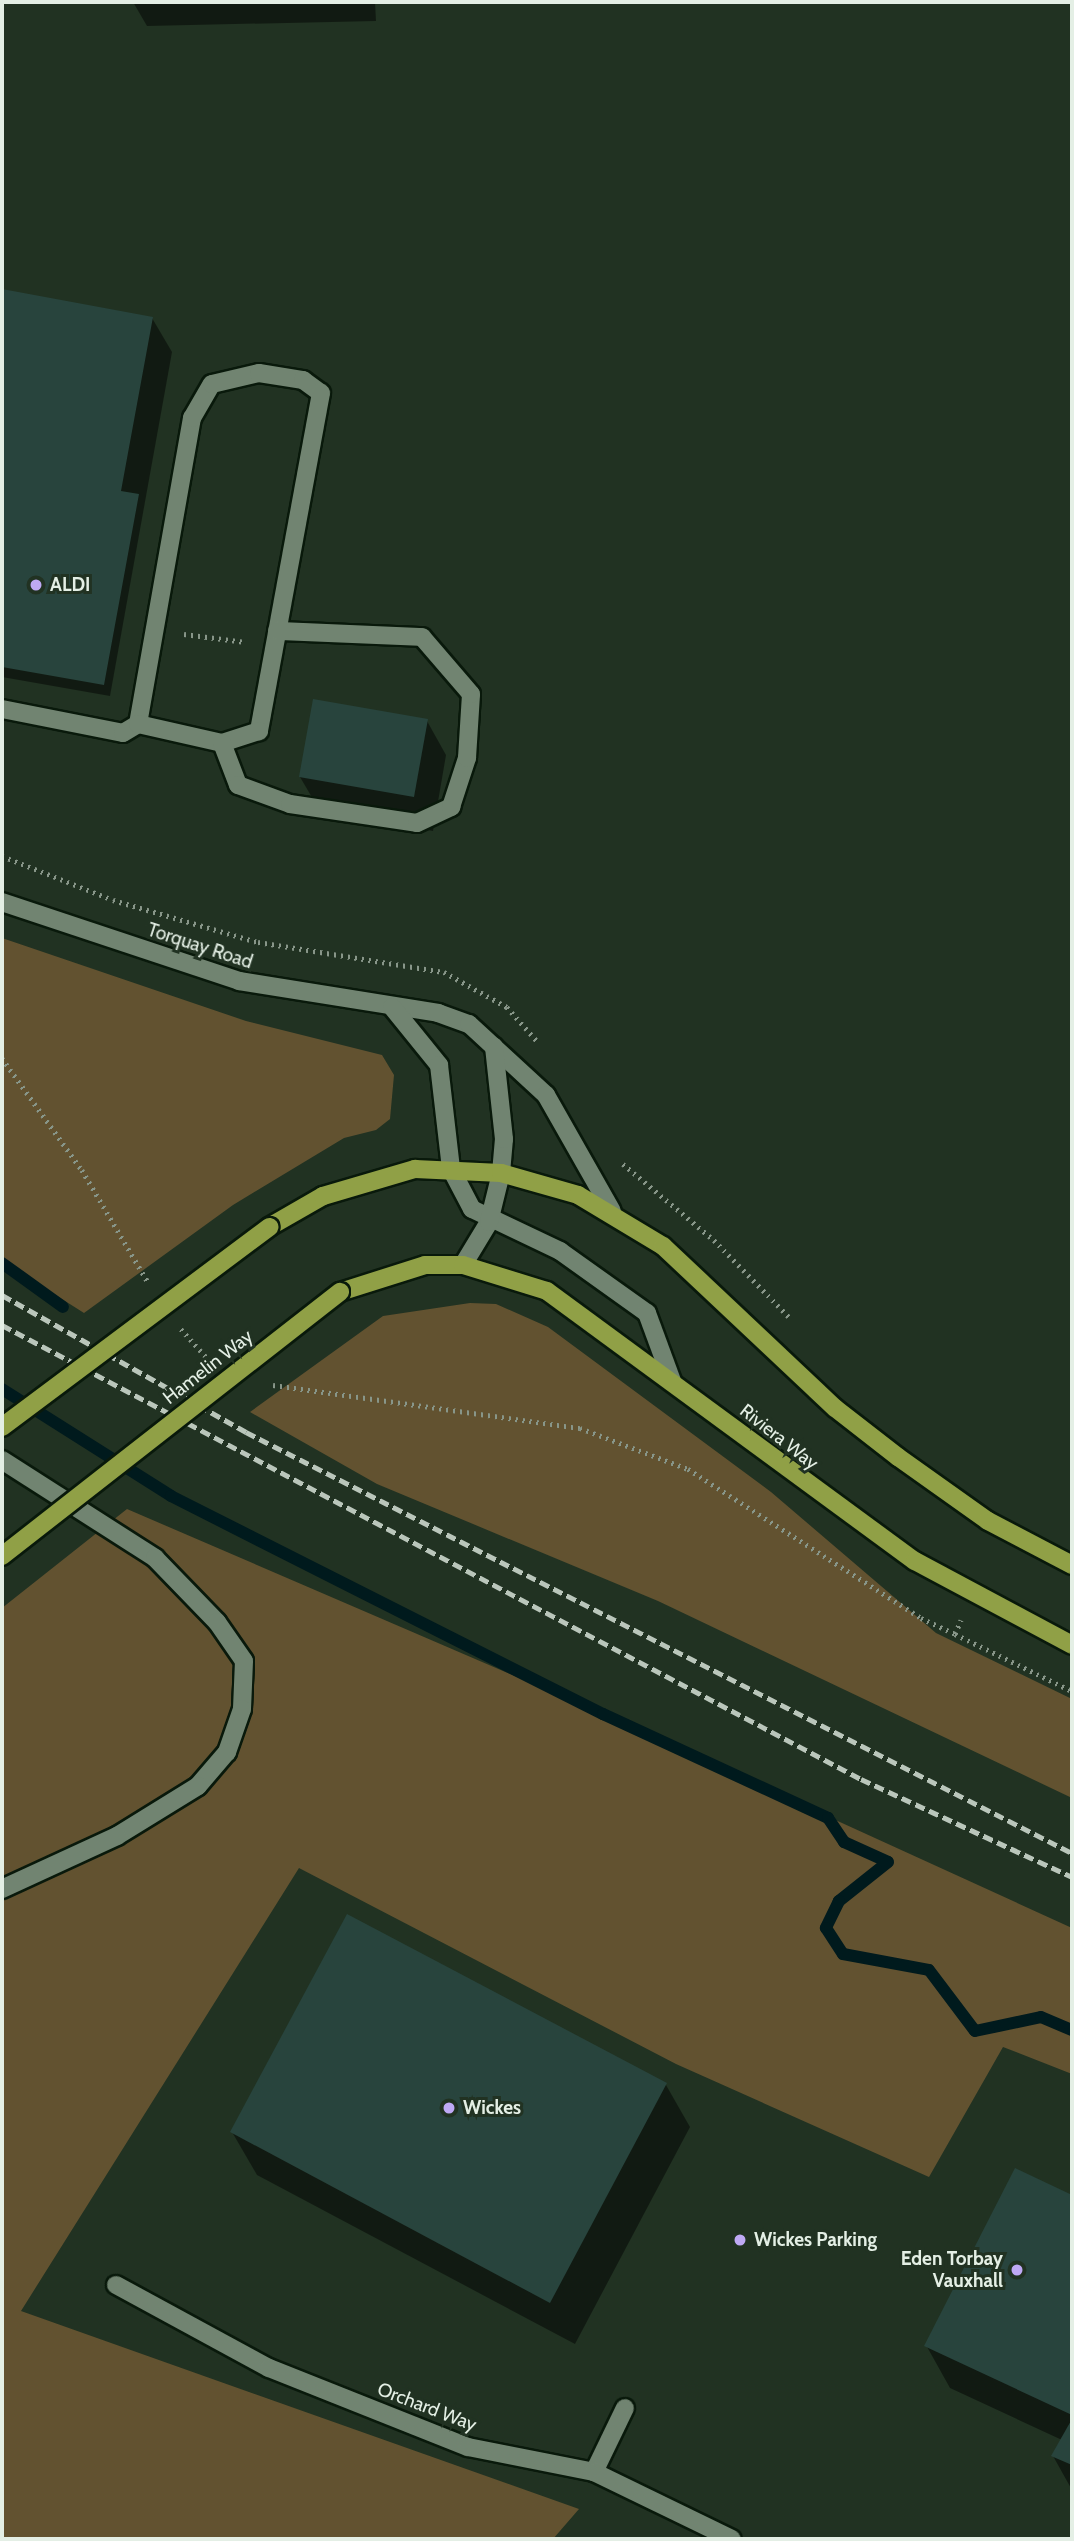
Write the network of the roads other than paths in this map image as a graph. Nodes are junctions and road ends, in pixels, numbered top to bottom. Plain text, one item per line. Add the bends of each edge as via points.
1 (275, 639) junction
2 (2, 709) edge
3 (138, 724) junction
4 (222, 743) junction
5 (2, 902) edge
6 (391, 1007) junction
7 (494, 1047) junction
8 (451, 1169) junction
9 (501, 1173) junction
10 (612, 1211) junction
11 (489, 1222) junction
12 (463, 1265) junction
13 (672, 1381) junction
14 (2, 1427) edge
15 (2, 1460) edge
16 (2, 1556) edge
17 (1072, 1565) edge
18 (1072, 1645) edge
19 (2, 1889) edge
20 (116, 2285) dead end
21 (625, 2408) dead end
22 (594, 2472) junction
23 (732, 2539) edge

1 - 3 street via 321,393 303,380 259,373 212,384 192,418
1 - 4 street via 259,731
1 - 4 street via 422,637 471,694 467,758 451,807 417,823 290,804 238,785
2 - 3 street via 123,733
3 - 4 street
5 - 6 street, Torquay Road via 239,981
6 - 7 street, Torquay Road via 469,1024
6 - 8 street via 439,1065
7 - 9 street via 504,1139
7 - 10 street, Torquay Road via 546,1095
8 - 9 main road
8 - 11 street via 459,1191
8 - 14 main road, bridge via 383,1175 323,1196 269,1227
9 - 10 main road
9 - 11 street
10 - 17 main road via 663,1246 835,1408 888,1449 988,1521
11 - 12 street
11 - 13 street via 560,1251 647,1313
12 - 13 main road, Riviera Way via 547,1291
12 - 16 main road, Hamelin Way, bridge via 388,1273 340,1292
13 - 18 main road, Riviera Way via 809,1487 973,1594
15 - 19 street via 155,1558 218,1622 244,1661 242,1709 228,1752 198,1786 117,1836
20 - 22 street, Orchard Way via 269,2368 468,2447
21 - 22 street
22 - 23 street, Orchard Way

